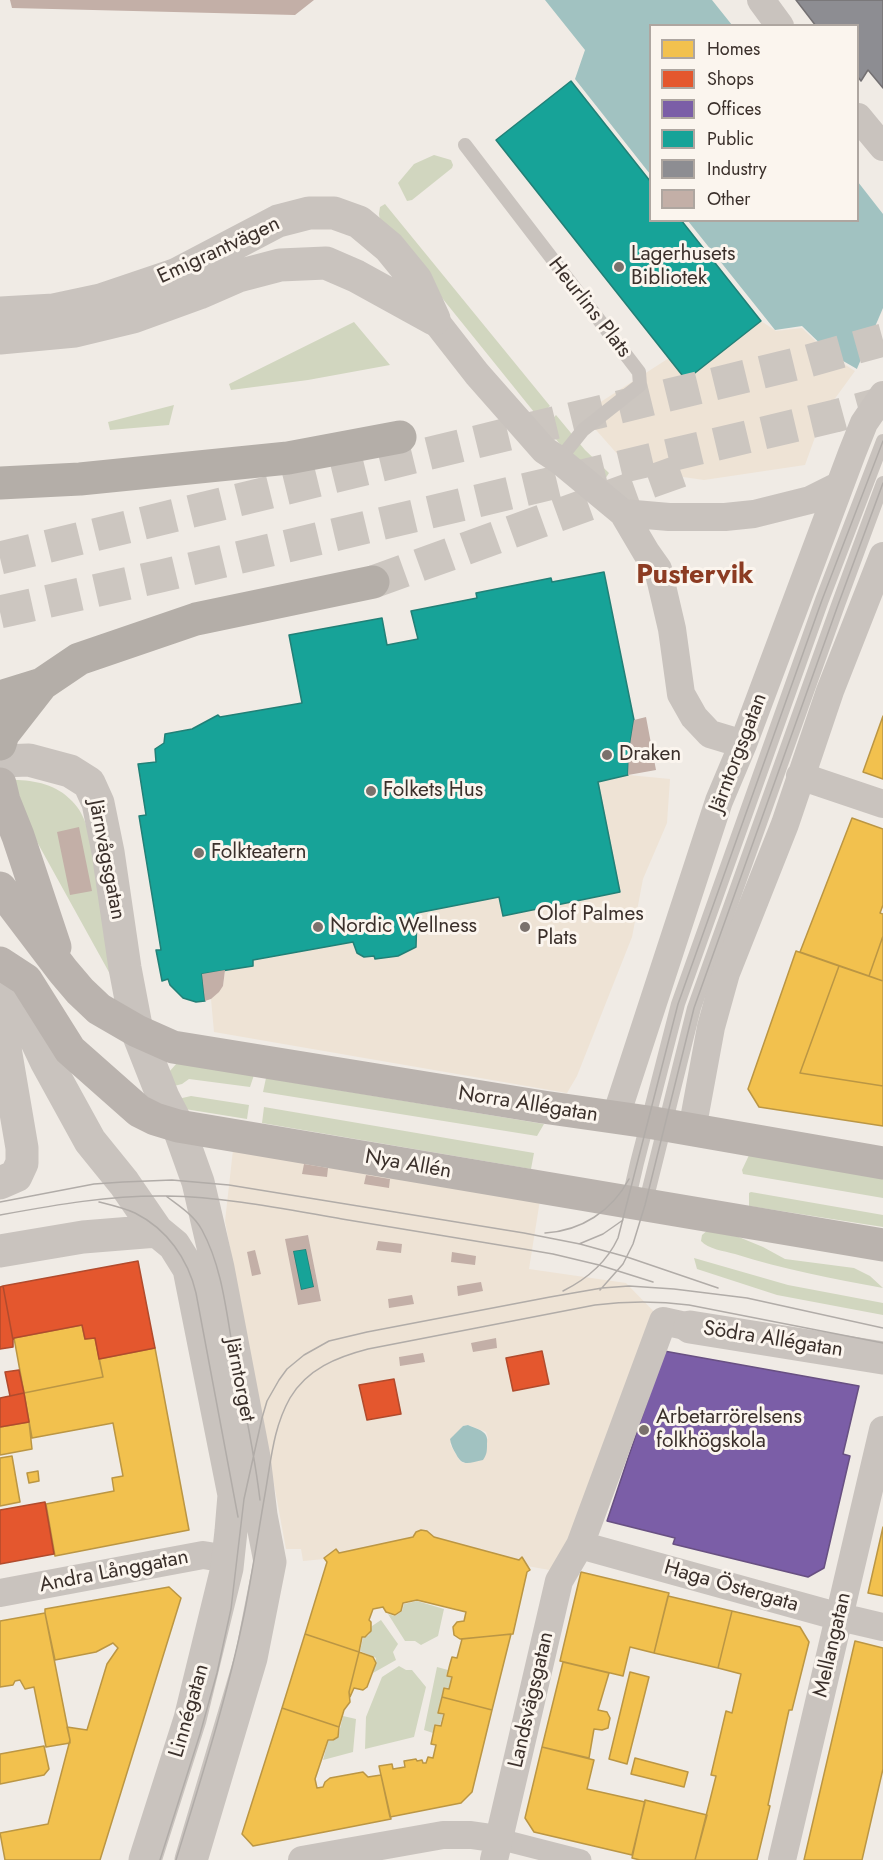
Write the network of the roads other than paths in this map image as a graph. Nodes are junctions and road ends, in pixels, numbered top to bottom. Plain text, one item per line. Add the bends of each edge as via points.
1 (761, 0) edge
2 (779, 24) edge
3 (859, 118) edge
4 (465, 145) dead end
5 (883, 147) edge
6 (0, 313) edge
7 (434, 319) junction
8 (0, 339) edge
9 (883, 395) edge
10 (400, 437) dead end
11 (883, 441) edge
12 (559, 460) junction
13 (0, 483) edge
14 (883, 483) edge
15 (840, 485) junction
16 (623, 513) junction
17 (883, 556) edge
18 (373, 582) tunnel mouth
19 (42, 684) junction
20 (0, 697) edge
21 (0, 744) edge
22 (756, 748) junction
23 (0, 761) edge
24 (796, 766) junction
25 (0, 784) edge
26 (883, 804) edge
27 (0, 888) edge
28 (0, 964) edge
29 (63, 971) junction
30 (0, 1019) edge
31 (137, 1030) junction
32 (3, 1057) edge
33 (7, 1093) edge
34 (615, 1119) junction
35 (178, 1126) junction
36 (668, 1126) junction
37 (883, 1163) edge
38 (11, 1173) edge
39 (202, 1198) joint
40 (637, 1203) junction
41 (157, 1231) junction
42 (883, 1245) edge
43 (0, 1251) edge
44 (676, 1324) joint
45 (883, 1358) edge
46 (883, 1430) edge
47 (234, 1495) junction
48 (580, 1545) junction
49 (251, 1559) junction
50 (0, 1593) edge
51 (231, 1609) dead end
52 (840, 1617) junction
53 (883, 1627) edge
54 (226, 1693) dead end
55 (193, 1805) dead end
56 (497, 1850) edge
57 (145, 1860) edge
58 (191, 1860) edge
59 (302, 1860) edge
60 (581, 1860) edge
61 (782, 1860) edge

1 - 2 street
3 - 5 street
4 - 12 lane, Heurlins Plats via 639,372 640,385 583,430
6 - 7 street, Emigrantvägen via 54,310 101,300 175,275 278,221 309,213 334,213 359,222 389,247 417,280
7 - 8 street, Emigrantvägen via 326,263 291,264 238,276 122,320 75,331
7 - 12 street via 544,450
9 - 15 street, Järntorgsgatan via 864,423
10 - 13 highway via 288,458
11 - 22 lane via 822,600
12 - 16 street
14 - 24 lane
15 - 16 street via 810,500 754,514 669,517
15 - 22 street, Järntorgsgatan
16 - 22 street via 658,569 672,628 681,694 694,717 710,734
17 - 24 street
18 - 19 highway via 196,619 79,659
19 - 20 highway
19 - 21 highway via 3,734
22 - 24 lane
22 - 34 street, Järntorgsgatan via 719,801
22 - 36 lane via 678,1004
23 - 31 street, Järnvågsgatan via 29,760 70,771 89,783 98,804 108,852
24 - 26 street
24 - 36 street via 785,824 726,973 711,1027
25 - 29 main road
27 - 29 main road
28 - 35 main road, Nya Allén via 26,980 70,1050 139,1111
28 - 41 street via 82,1128
29 - 31 main road via 99,1009
30 - 32 street
31 - 34 main road, Norra Allégatan via 173,1047
31 - 35 street, Järnvågsgatan
32 - 33 street
33 - 38 street via 22,1148
34 - 36 main road, Norra Allégatan
35 - 39 street, Järnvågsgatan
35 - 40 main road, Nya Allén
36 - 37 main road, Norra Allégatan
36 - 40 lane
39 - 49 street, Järntorget via 254,1456 261,1515
40 - 42 main road, Nya Allén
41 - 43 street via 84,1236
41 - 47 street, Järntorget via 174,1245 189,1269
44 - 45 street, Södra Allégatan
44 - 48 street
46 - 52 street, Mellangatan
47 - 49 street, Järntorget
47 - 51 lane via 241,1529
48 - 52 street, Haga Östergata
48 - 56 street, Landsvägsgatan via 559,1581
49 - 50 street, Andra Långgatan via 203,1555
49 - 57 street, Linnégatan via 190,1719
49 - 58 street, Linnégatan via 251,1658
52 - 53 street, Haga Östergata
52 - 61 street, Mellangatan
54 - 55 lane
56 - 59 street via 471,1835 443,1835
56 - 60 street

